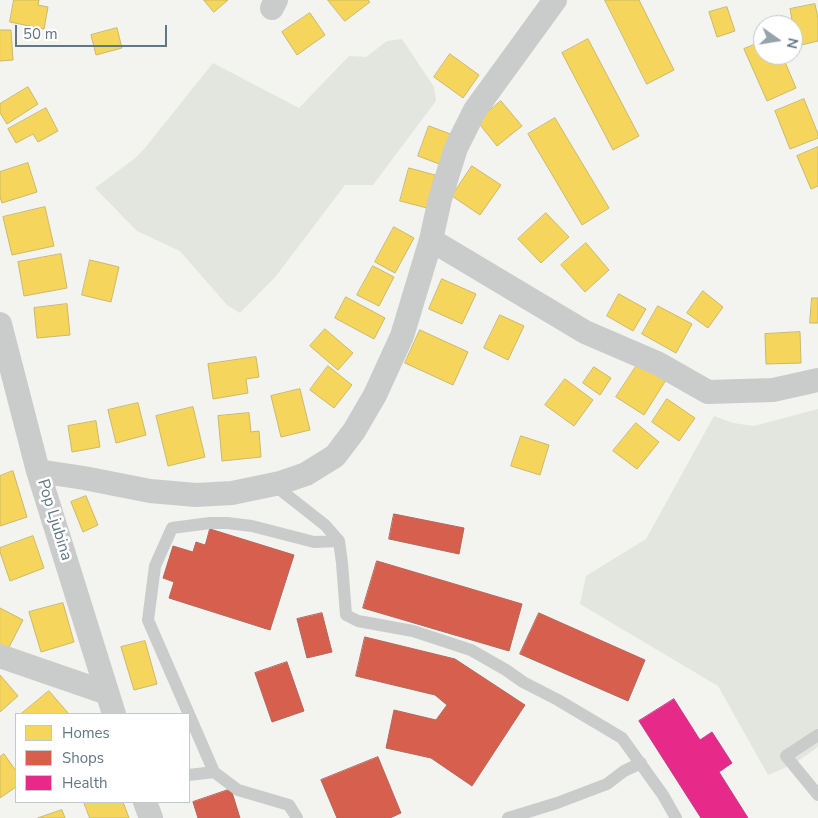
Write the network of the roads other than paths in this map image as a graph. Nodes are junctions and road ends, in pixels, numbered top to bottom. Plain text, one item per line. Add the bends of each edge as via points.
1 (555, 0) edge
2 (431, 240) junction
3 (0, 324) edge
4 (818, 380) edge
5 (38, 471) junction
6 (280, 483) junction
7 (339, 541) junction
8 (0, 656) edge
9 (111, 704) edge
10 (188, 713) edge
11 (190, 717) edge
12 (818, 735) edge
13 (641, 763) junction
14 (214, 772) junction
15 (190, 775) edge
16 (818, 795) edge
17 (145, 803) edge
18 (524, 816) edge
19 (151, 818) edge
20 (297, 818) edge
21 (508, 818) edge
22 (676, 818) edge

1 - 2 street via 475,110 456,148
2 - 4 street via 585,332 657,363 708,392 772,390
2 - 6 street via 402,336 354,430 335,456 306,474
3 - 5 street, Pop Ljubina
5 - 6 street via 150,491 196,494 232,493
5 - 9 street, Pop Ljubina
6 - 7 lane via 283,492 325,525
7 - 10 lane via 314,542 227,523 172,528 155,566 148,620
7 - 13 lane via 346,615 358,621 414,631 471,650 622,738
8 - 9 street
11 - 14 lane
12 - 16 lane via 786,756
13 - 18 lane via 607,784
13 - 22 lane
14 - 15 lane
14 - 20 lane via 238,790 289,805
17 - 19 street
18 - 21 lane

